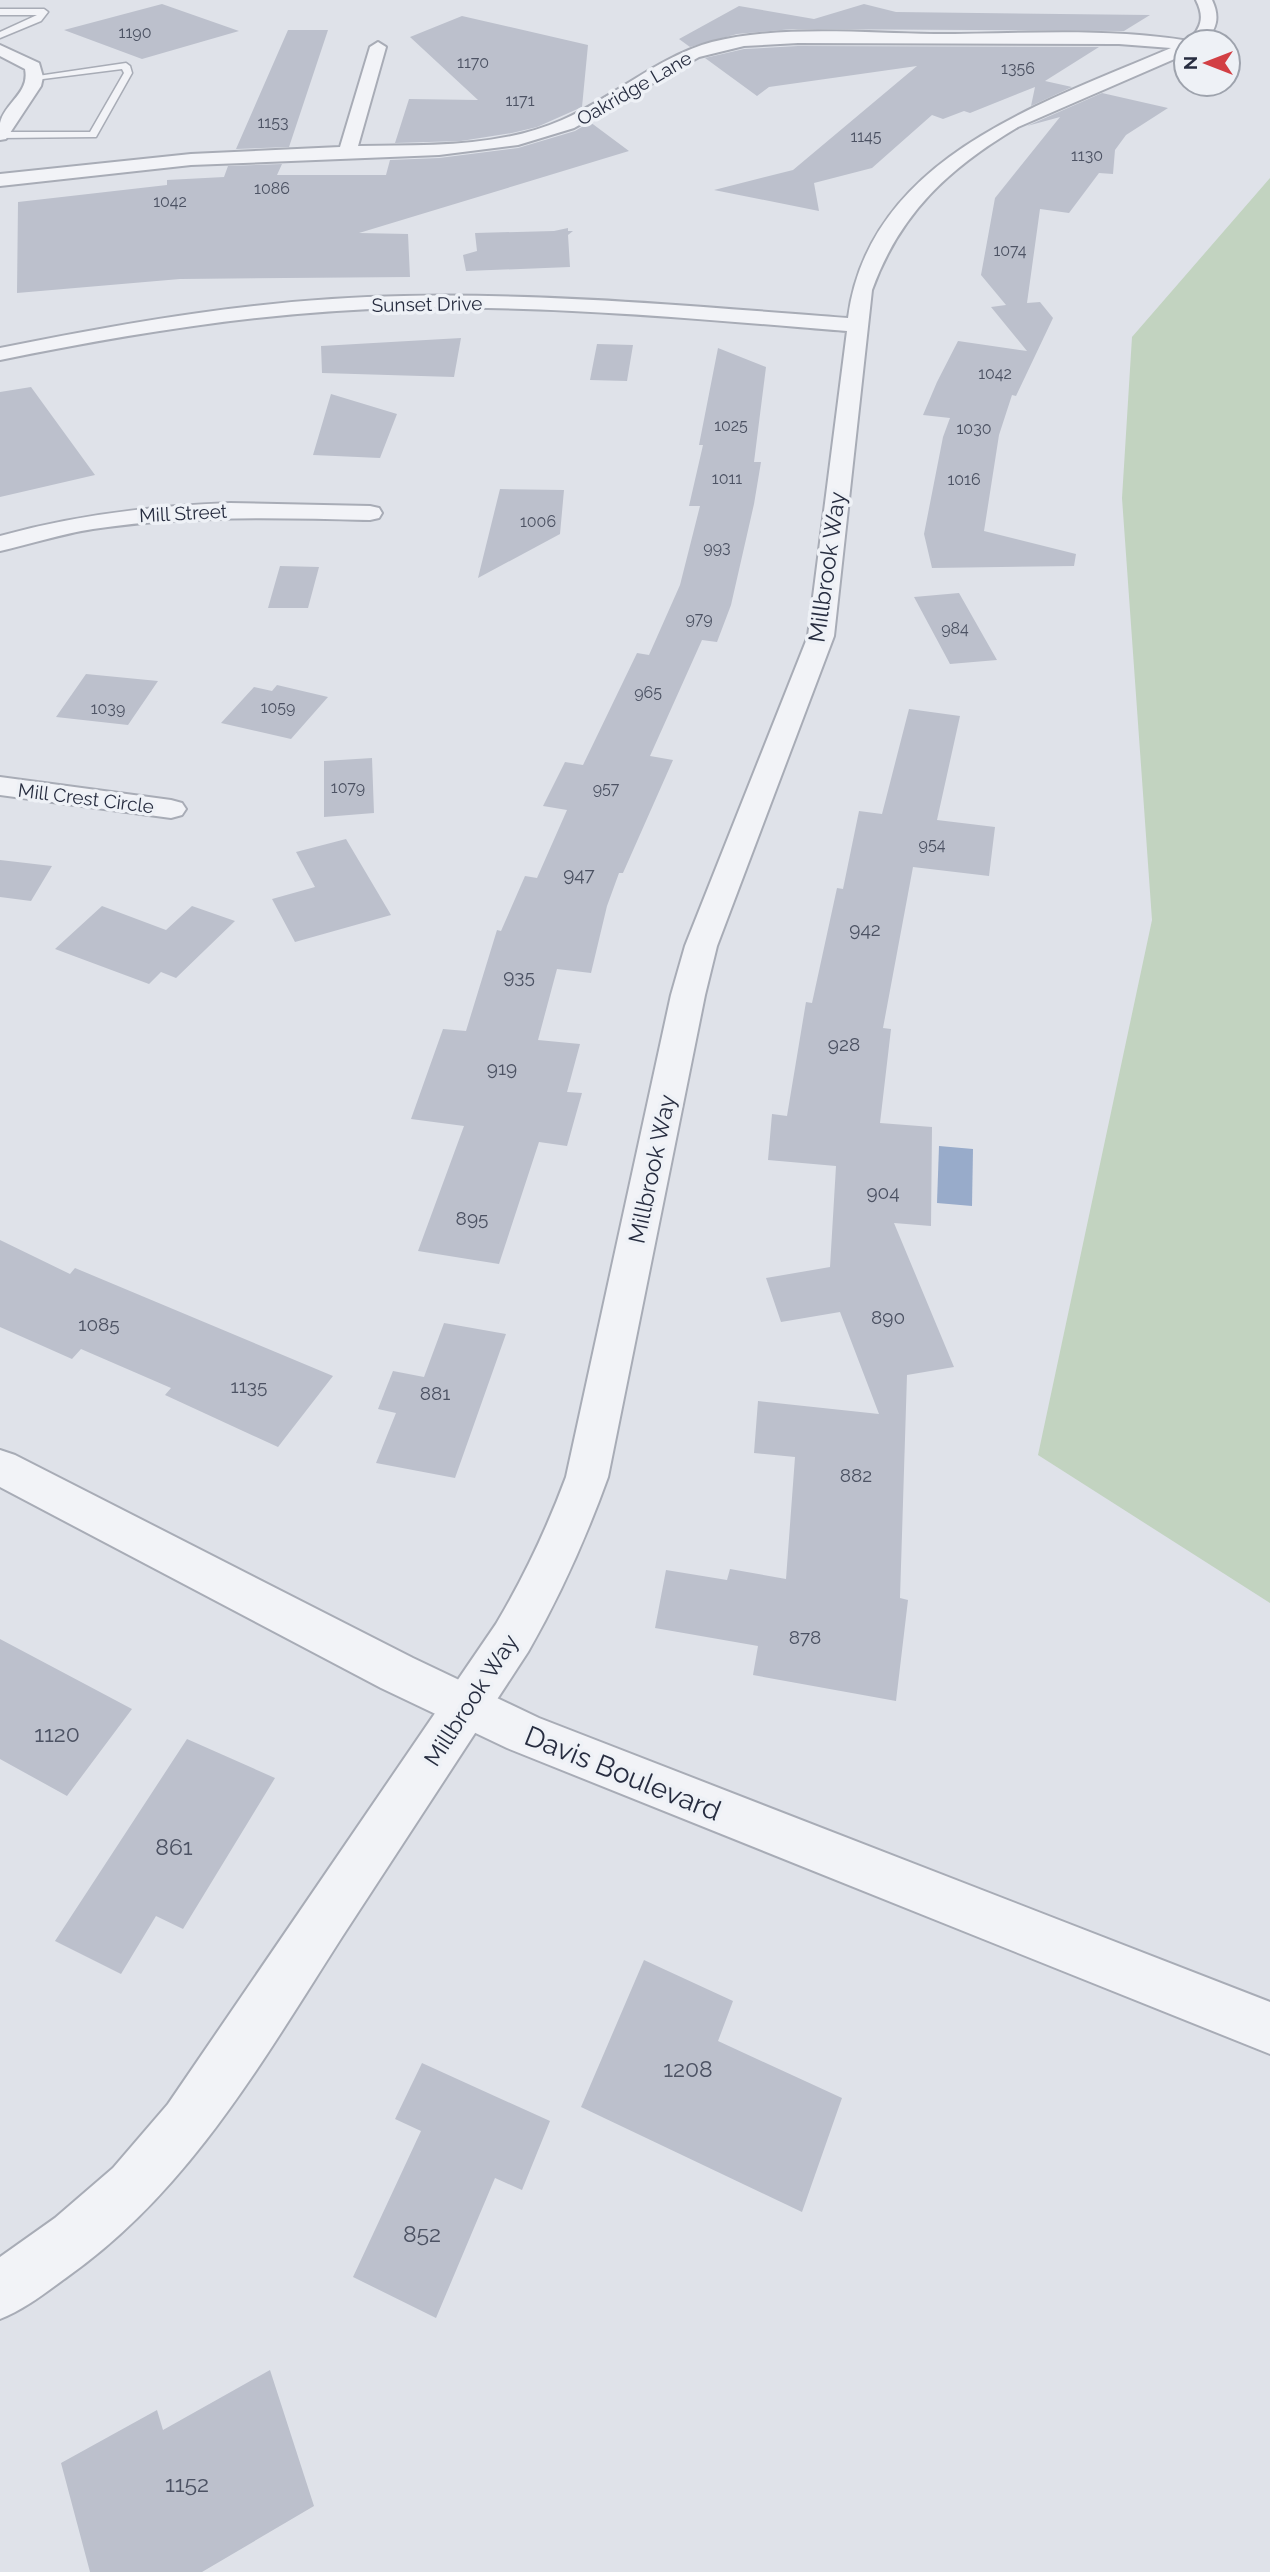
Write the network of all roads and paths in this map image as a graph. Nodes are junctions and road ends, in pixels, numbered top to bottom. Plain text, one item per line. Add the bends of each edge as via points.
1 (1204, 0) edge
2 (0, 12) edge
3 (1208, 28) edge
4 (0, 35) edge
5 (1172, 44) edge
6 (379, 47) dead end
7 (0, 50) edge
8 (1172, 52) edge
9 (35, 77) junction
10 (0, 135) edge
11 (347, 152) junction
12 (0, 180) edge
13 (857, 325) junction
14 (0, 355) edge
15 (370, 513) dead end
16 (0, 544) edge
17 (0, 786) edge
18 (171, 809) dead end
19 (0, 1466) edge
20 (467, 1706) junction
21 (1270, 2028) edge
22 (0, 2291) edge

1 - 3 street via 1211,15
2 - 4 lane via 44,12
5 - 11 street, Oakridge Lane via 1127,39 751,40 695,53 587,117 534,137 438,150
6 - 11 street
7 - 9 street via 33,66
8 - 13 street, Millbrook Way via 1012,123 935,180 899,216 876,252 862,290
9 - 10 street
9 - 10 lane via 126,66 128,73 93,135
11 - 12 street, Oakridge Lane via 170,161
13 - 14 street, Sunset Drive via 565,305 402,302 212,317
13 - 20 street, Millbrook Way via 821,636 701,946 587,1477 545,1583
15 - 16 street, Mill Street via 155,513 69,525
17 - 18 street, Mill Crest Circle
19 - 20 street, Davis Boulevard
20 - 21 street, Davis Boulevard via 570,1753
20 - 22 street, Millbrook Way via 187,2123 132,2188 75,2238

